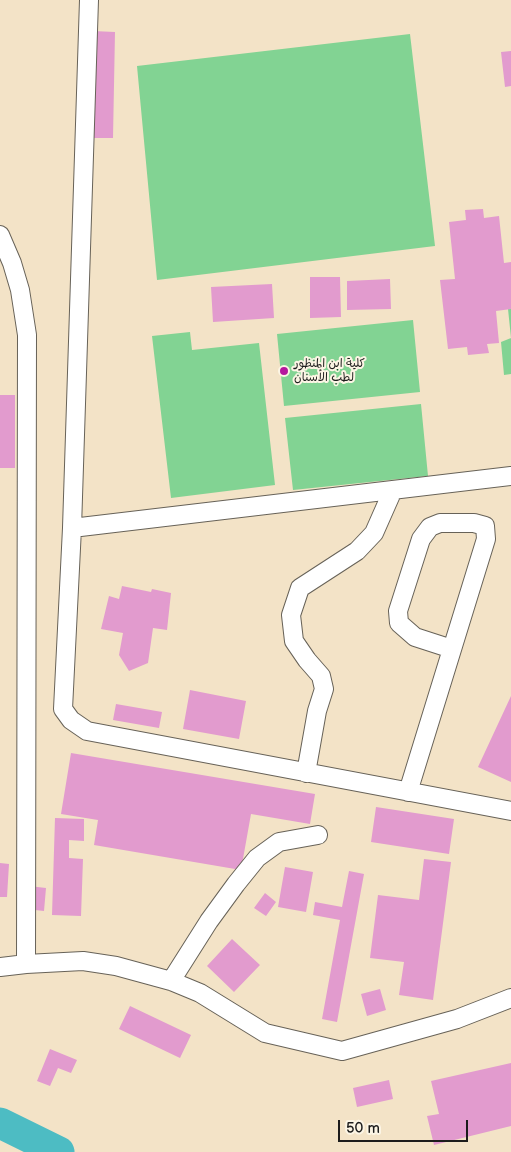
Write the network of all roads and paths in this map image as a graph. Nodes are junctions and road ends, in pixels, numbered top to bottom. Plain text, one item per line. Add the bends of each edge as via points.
1 (89, 0) edge
2 (0, 234) edge
3 (511, 476) edge
4 (394, 490) junction
5 (72, 528) junction
6 (452, 649) junction
7 (306, 772) junction
8 (408, 792) junction
9 (511, 811) edge
10 (318, 835) dead end
11 (26, 964) junction
12 (0, 967) edge
13 (171, 981) junction
14 (511, 998) edge

1 - 5 street
2 - 11 street via 20,290 27,336
3 - 4 street
4 - 5 street
4 - 7 street via 374,533 357,551 300,588 291,615 294,641 321,676 324,688
5 - 7 street via 63,699 64,709 71,720 86,731
6 - 6 street via 486,539 485,526 474,523 440,523 430,527 421,539 398,611 399,623 415,637
6 - 8 street
7 - 8 street
8 - 9 street
10 - 13 street via 279,842 257,858 209,921
11 - 12 street
11 - 13 street via 83,961
13 - 14 street via 200,993 265,1032 342,1051 457,1019

